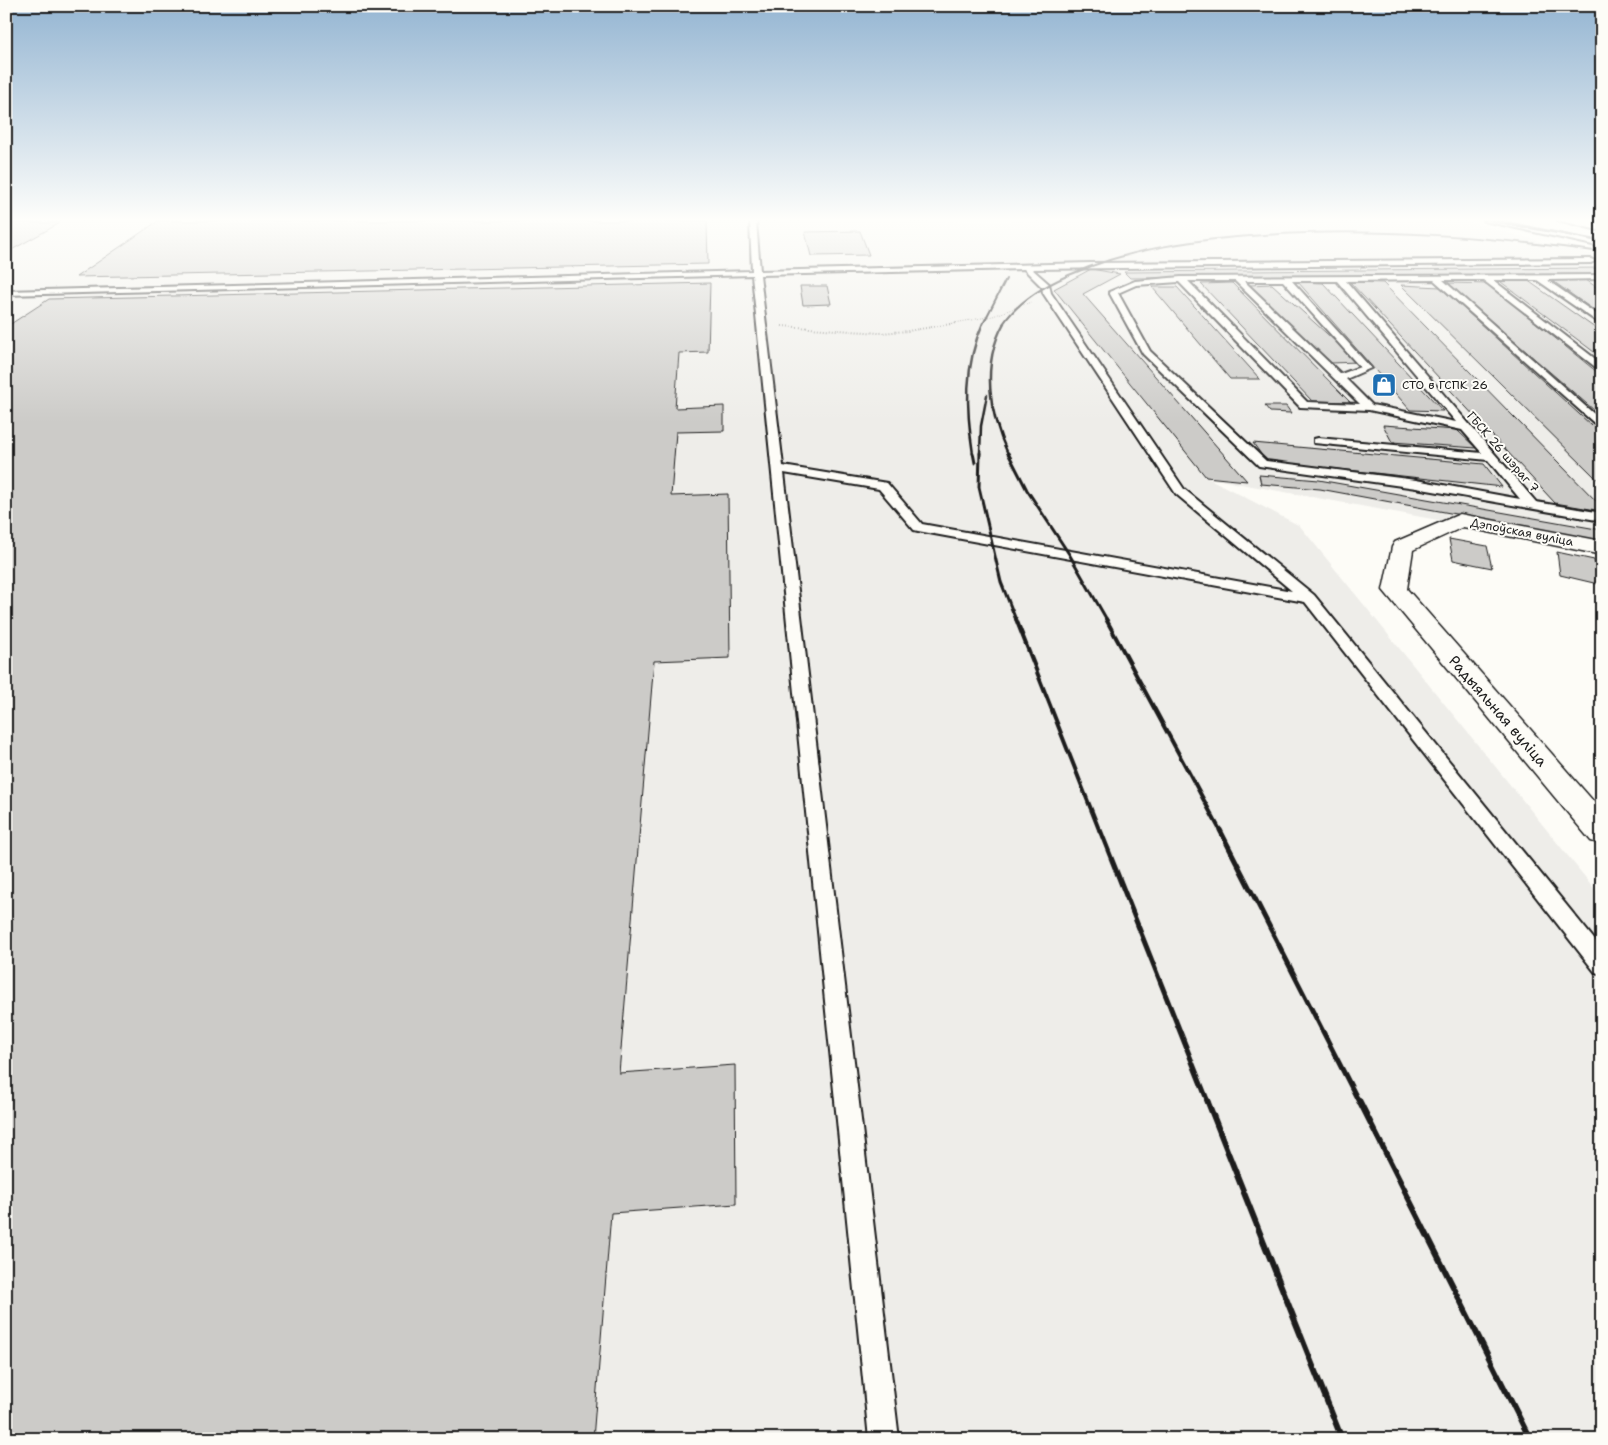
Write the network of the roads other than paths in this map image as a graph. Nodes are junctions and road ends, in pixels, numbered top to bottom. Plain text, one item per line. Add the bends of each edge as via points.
1 (147, 288) edge
2 (758, 288) edge
3 (1046, 288) edge
4 (1122, 288) edge
5 (1190, 288) edge
6 (1247, 288) edge
7 (1294, 288) edge
8 (1347, 288) edge
9 (1448, 288) edge
10 (1499, 288) edge
11 (1554, 288) edge
12 (6, 292) edge
13 (1602, 322) edge
14 (1602, 369) edge
15 (1339, 378) junction
16 (1369, 407) junction
17 (1464, 426) junction
18 (1602, 426) edge
19 (1318, 441) dead end
20 (1491, 457) junction
21 (777, 468) junction
22 (1532, 505) junction
23 (1602, 517) edge
24 (1602, 548) edge
25 (1395, 590) joint
26 (1309, 598) junction
27 (1602, 832) edge
28 (1602, 966) edge
29 (884, 1439) edge

1 - 12 lane
2 - 21 lane
3 - 26 lane via 1180,491
4 - 22 lane via 1113,292 1146,352 1263,464 1416,484
5 - 16 lane via 1304,405
6 - 15 lane
7 - 15 lane via 1366,368
8 - 17 lane, ГБСК 26 шэраг 7
9 - 18 lane
10 - 14 lane
11 - 13 lane
15 - 16 lane
16 - 17 lane
17 - 20 lane, ГБСК 26 шэраг 7
19 - 20 lane
20 - 22 lane, ГБСК 26 шэраг 7
21 - 26 lane via 883,486 918,527
21 - 29 lane
22 - 23 lane
24 - 25 street, Дэпоўская вуліца via 1460,520 1403,546
25 - 27 street, Радыяльная вуліца
26 - 28 lane

